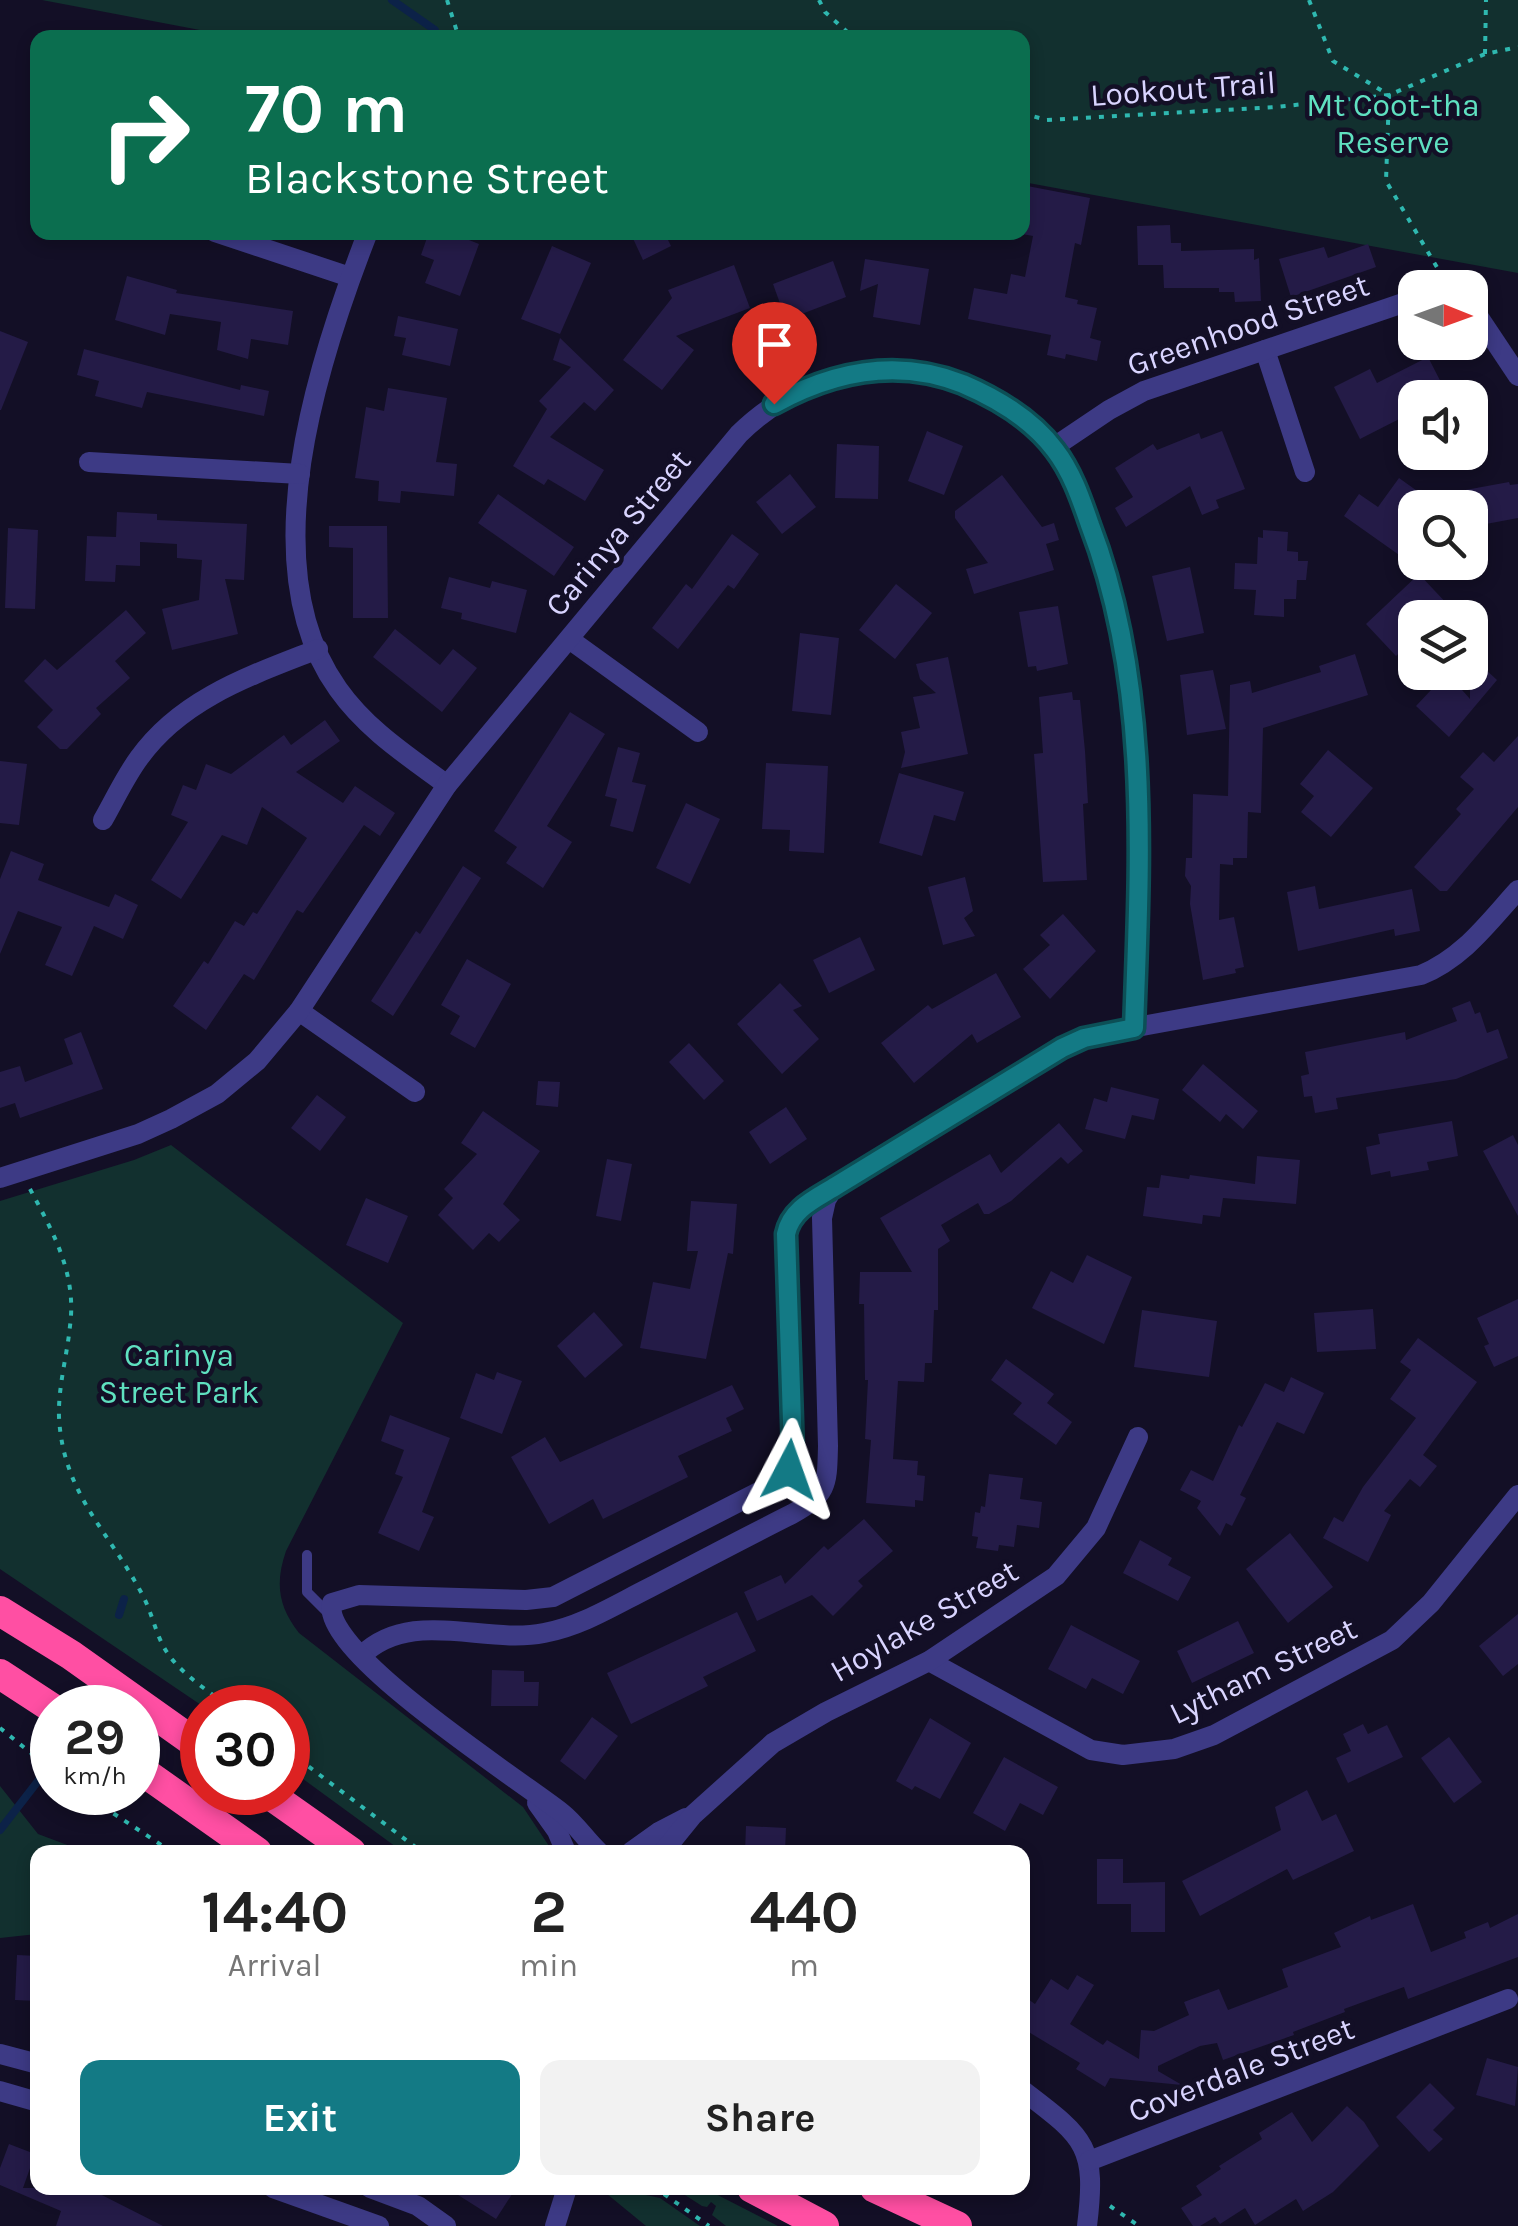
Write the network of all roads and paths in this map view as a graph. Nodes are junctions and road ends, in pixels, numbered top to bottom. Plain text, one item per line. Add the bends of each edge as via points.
1 (447, 0) edge
2 (819, 0) edge
3 (1309, 0) edge
4 (1486, 0) edge
5 (456, 30) edge
6 (845, 30) edge
7 (1518, 47) edge
8 (1485, 54) junction
9 (1389, 95) junction
10 (1030, 115) edge
11 (239, 240) edge
12 (365, 240) edge
13 (1439, 270) edge
14 (350, 277) junction
15 (1398, 305) edge
16 (1488, 331) edge
17 (1265, 350) junction
18 (1518, 376) edge
19 (1054, 448) junction
20 (90, 462) dead end
21 (1305, 472) dead end
22 (300, 474) junction
23 (569, 639) junction
24 (318, 649) junction
25 (698, 732) dead end
26 (448, 785) junction
27 (103, 820) dead end
28 (1518, 890) edge
29 (299, 1011) junction
30 (1134, 1028) junction
31 (414, 1092) dead end
32 (10, 1174) edge
33 (836, 1186) junction
34 (1138, 1437) dead end
35 (1518, 1495) edge
36 (307, 1556) dead end
37 (0, 1611) edge
38 (331, 1616) junction
39 (360, 1656) junction
40 (929, 1661) junction
41 (0, 1674) edge
42 (200, 1685) edge
43 (30, 1694) edge
44 (0, 1728) edge
45 (180, 1732) edge
46 (30, 1752) edge
47 (310, 1768) edge
48 (160, 1784) edge
49 (530, 1793) junction
50 (114, 1815) edge
51 (299, 1815) edge
52 (693, 1815) junction
53 (161, 1845) edge
54 (247, 1845) edge
55 (342, 1845) edge
56 (413, 1845) edge
57 (562, 1845) edge
58 (592, 1845) edge
59 (641, 1845) edge
60 (669, 1845) edge
61 (1508, 1999) dead end
62 (6, 2055) edge
63 (5, 2092) edge
64 (1030, 2096) edge
65 (30, 2100) edge
66 (1089, 2161) junction
67 (293, 2195) edge
68 (389, 2195) edge
69 (564, 2195) edge
70 (662, 2195) edge
71 (765, 2195) edge
72 (890, 2195) edge
73 (1108, 2204) dead end
74 (379, 2226) edge
75 (446, 2226) edge
76 (555, 2226) edge
77 (709, 2226) edge
78 (824, 2226) edge
79 (958, 2226) edge
80 (1087, 2226) edge
81 (1139, 2226) edge

1 - 5 path
2 - 6 path
3 - 9 path via 1332,61
4 - 8 path
7 - 8 path, Lookout Trail
8 - 9 path, Lookout Trail
9 - 10 path, Lookout Trail via 1276,107 1046,120
9 - 13 path via 1386,180
11 - 14 street
12 - 14 street
14 - 22 street
15 - 17 street, Greenhood Street
16 - 18 street
17 - 19 street, Greenhood Street via 1128,398
17 - 21 street
19 - 23 street, Carinya Street via 1004,405 925,372 874,370 800,390 739,434
19 - 30 street, Carinya Street via 1095,536 1126,652 1136,753
20 - 22 street
22 - 24 street via 295,566
23 - 25 street
23 - 26 street, Carinya Street
24 - 26 street via 354,709
24 - 27 street via 184,713 138,760
26 - 29 street, Carinya Street
28 - 30 street via 1450,962 1421,975
29 - 31 street
29 - 32 street, Carinya Street via 239,1078 197,1106 138,1134
30 - 33 street via 1062,1048
32 - 42 path via 57,1242 70,1284 59,1419 77,1490 142,1594 165,1650
33 - 38 street via 798,1210 786,1228 793,1452 780,1480 553,1597 349,1595 332,1602
33 - 39 street via 822,1218 828,1468 814,1501 574,1626 534,1635 405,1632 380,1638
34 - 40 street, Hoylake Street via 1104,1512 1068,1564
35 - 40 street, Lytham Street via 1431,1603 1392,1640 1214,1735 1174,1749 1123,1755 1091,1750
36 - 38 lane via 307,1592
37 - 45 highway
38 - 39 street
39 - 49 street
40 - 52 street, Hoylake Street via 790,1731
41 - 43 highway
44 - 46 path
47 - 56 path
48 - 54 highway
49 - 57 street
49 - 58 street
50 - 53 path
51 - 55 highway
52 - 59 street, Hoylake Street
52 - 60 street, Hoylake Street
61 - 66 street, Coverdale Street
62 - 63 street
63 - 65 street
64 - 66 street via 1070,2128
66 - 80 street
67 - 74 street
68 - 75 street
69 - 76 street
70 - 77 path
71 - 78 highway
72 - 79 highway
73 - 81 path

